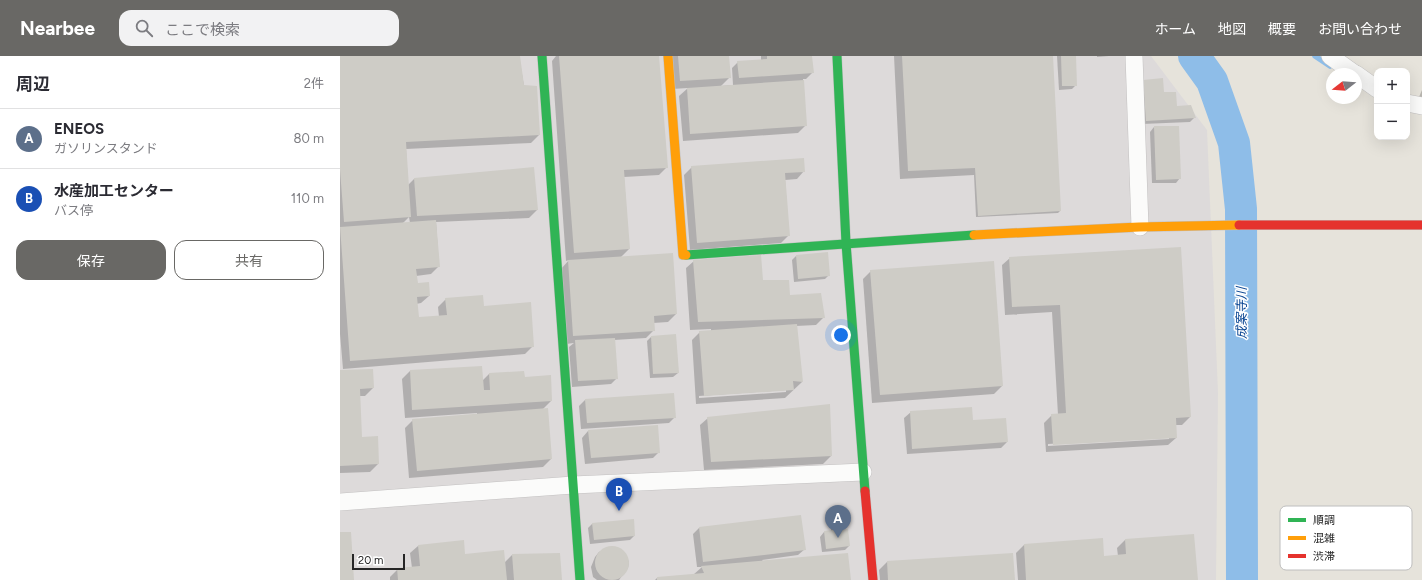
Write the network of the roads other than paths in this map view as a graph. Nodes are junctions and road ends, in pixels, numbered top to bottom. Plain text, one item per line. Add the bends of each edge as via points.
1 (542, 56) edge
2 (668, 56) edge
3 (836, 56) edge
4 (1134, 56) edge
5 (1330, 56) edge
6 (1347, 68) edge
7 (1362, 78) edge
8 (1374, 87) edge
9 (1410, 104) edge
10 (1422, 106) edge
11 (1422, 225) edge
12 (1140, 227) junction
13 (846, 243) junction
14 (863, 472) junction
15 (573, 485) junction
16 (340, 502) edge
17 (580, 580) edge
18 (872, 580) edge

1 - 15 street
2 - 13 street via 683,255
3 - 13 street
4 - 12 street
5 - 6 street
7 - 8 street
9 - 10 street
11 - 12 street via 1262,224
12 - 13 street
13 - 14 street
14 - 15 street
14 - 18 street
15 - 16 street
15 - 17 street

